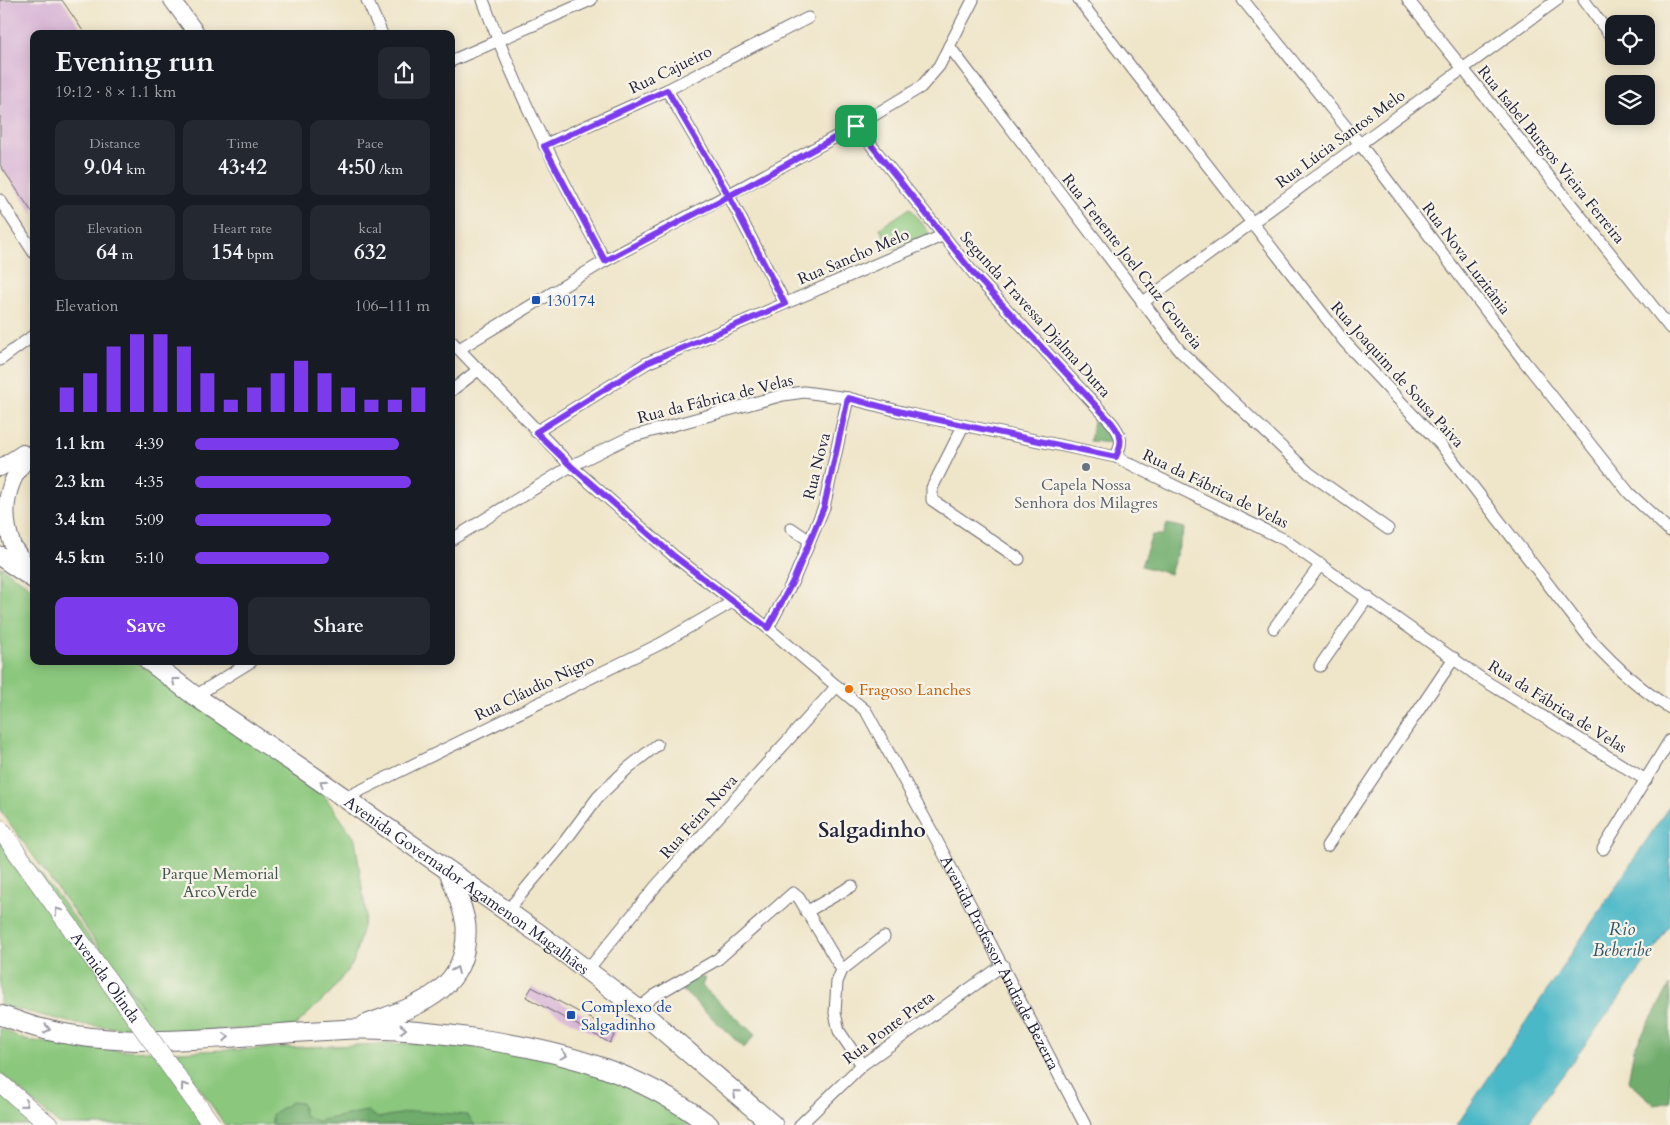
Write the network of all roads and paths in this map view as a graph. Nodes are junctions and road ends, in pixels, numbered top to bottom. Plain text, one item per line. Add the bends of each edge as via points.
1 (172, 0) edge
2 (367, 0) edge
3 (483, 0) edge
4 (591, 0) edge
5 (973, 0) edge
6 (1079, 0) edge
7 (1243, 0) edge
8 (1408, 0) edge
9 (1557, 0) edge
10 (1584, 0) edge
11 (808, 18) dead end
12 (1605, 29) edge
13 (194, 30) edge
14 (380, 30) edge
15 (498, 40) junction
16 (949, 46) junction
17 (455, 59) edge
18 (1463, 69) junction
19 (667, 90) junction
20 (856, 126) junction
21 (1360, 144) junction
22 (544, 146) junction
23 (729, 196) junction
24 (0, 200) edge
25 (1252, 223) junction
26 (944, 235) junction
27 (30, 247) edge
28 (605, 261) junction
29 (1142, 303) junction
30 (785, 304) junction
31 (1670, 328) edge
32 (30, 338) edge
33 (455, 345) edge
34 (0, 360) edge
35 (478, 370) junction
36 (455, 388) edge
37 (848, 398) junction
38 (963, 426) junction
39 (536, 432) junction
40 (30, 449) edge
41 (30, 456) edge
42 (1116, 457) junction
43 (571, 466) junction
44 (0, 468) edge
45 (791, 528) dead end
46 (1388, 529) dead end
47 (1670, 531) edge
48 (455, 538) edge
49 (810, 541) junction
50 (0, 556) edge
51 (1019, 559) dead end
52 (1321, 564) junction
53 (30, 569) edge
54 (30, 576) edge
55 (1368, 597) junction
56 (734, 601) junction
57 (768, 628) junction
58 (1274, 628) dead end
59 (1454, 658) junction
60 (153, 665) edge
61 (245, 665) edge
62 (1320, 666) dead end
63 (837, 686) junction
64 (195, 696) junction
65 (1670, 708) edge
66 (1670, 740) edge
67 (657, 745) dead end
68 (1646, 780) junction
69 (345, 798) junction
70 (0, 829) edge
71 (1327, 846) dead end
72 (1602, 849) dead end
73 (449, 871) junction
74 (852, 886) dead end
75 (507, 911) junction
76 (806, 912) junction
77 (884, 937) dead end
78 (1003, 965) junction
79 (842, 970) junction
80 (586, 972) junction
81 (638, 1009) junction
82 (0, 1015) edge
83 (355, 1029) junction
84 (862, 1064) junction
85 (0, 1083) edge
86 (49, 1125) edge
87 (212, 1125) edge
88 (709, 1125) edge
89 (772, 1125) edge
90 (800, 1125) edge
91 (1085, 1125) edge

1 - 13 main road
2 - 14 street
3 - 15 street
4 - 15 street
5 - 16 street
6 - 25 street, Rua Joaquim de Sousa Paiva
7 - 21 street, Rua Nova Luzitânia
8 - 18 street, Rua Isabel Burgos Vieira Ferreira
9 - 18 street, Rua Lúcia Santos Melo
10 - 12 street
11 - 19 street, Rua Cajueiro
15 - 17 street
15 - 22 street
16 - 20 street via 939,66 920,87
16 - 29 street, Rua Tenente Joel Cruz Gouveia
18 - 21 street, Rua Lúcia Santos Melo
18 - 31 street, Rua Isabel Burgos Vieira Ferreira
19 - 22 street, Rua Cajueiro
19 - 23 street
20 - 23 street
20 - 26 street, Segunda Travessa Djalma Dutra
21 - 25 street, Rua Lúcia Santos Melo
21 - 47 street, Rua Nova Luzitânia via 1524,362 1629,493
22 - 28 street
23 - 28 street
23 - 30 street
24 - 27 street
25 - 29 street, Rua Lúcia Santos Melo
25 - 65 street, Rua Joaquim de Sousa Paiva via 1344,341 1441,445 1590,640 1647,694
26 - 30 street, Rua Sancho Melo
26 - 42 street, Segunda Travessa Djalma Dutra via 974,274 1120,433 1122,441
28 - 33 street
29 - 46 street, Rua Tenente Joel Cruz Gouveia via 1180,351 1309,473
30 - 39 street, Rua Sancho Melo via 647,363
32 - 34 street
33 - 35 street, Avenida Professor Andrade Bezerra
35 - 36 street
35 - 39 street, Avenida Professor Andrade Bezerra
37 - 38 street, Rua da Fábrica de Velas
37 - 43 street, Rua da Fábrica de Velas via 804,392 783,395 630,437
37 - 49 street, Rua Nova via 824,507
38 - 42 street, Rua da Fábrica de Velas
38 - 51 street via 932,488 932,500
39 - 43 street, Avenida Professor Andrade Bezerra
40 - 44 main road
41 - 53 main road via 12,476 3,506 12,545
42 - 52 street, Rua da Fábrica de Velas via 1286,540
43 - 48 street, Rua da Fábrica de Velas
43 - 56 street, Avenida Professor Andrade Bezerra via 674,556
45 - 49 street
49 - 57 street, Rua Nova
50 - 54 highway
52 - 55 street, Rua da Fábrica de Velas
52 - 58 street
55 - 59 street, Rua da Fábrica de Velas
55 - 62 street
56 - 57 street, Avenida Professor Andrade Bezerra
56 - 69 street, Rua Cláudio Nigro via 660,644
57 - 63 street, Avenida Professor Andrade Bezerra
59 - 68 street, Rua da Fábrica de Velas via 1482,679
59 - 71 street
64 -> 60 highway, Avenida Governador Agamenon Magalhães
61 - 64 street
63 - 78 street, Avenida Professor Andrade Bezerra via 866,711
63 - 80 street, Rua Feira Nova via 656,886
69 -> 64 highway, Avenida Governador Agamenon Magalhães
66 - 68 street
67 - 75 street via 598,797
68 - 72 street
69 - 73 highway, Avenida Governador Agamenon Magalhães
87 -> 70 main road, Avenida Olinda, bridge
73 - 75 highway, Avenida Governador Agamenon Magalhães
83 -> 73 highway via 426,1002 453,978 463,950 466,926
74 - 76 street
75 - 80 highway, Avenida Governador Agamenon Magalhães
76 - 79 street
76 - 81 street via 795,894 791,894 718,959 654,996
77 - 79 street
78 - 84 street, Rua Ponte Preta
78 - 91 street, Avenida Professor Andrade Bezerra
79 - 84 street via 836,982 837,1022 839,1031
80 - 81 highway, Avenida Governador Agamenon Magalhães
89 -> 81 highway, Avenida Governador Agamenon Magalhães
82 -> 83 highway via 40,1028 128,1040
83 -> 88 highway via 417,1029 533,1047 586,1061 648,1085
84 - 90 street, Rua Ponte Preta
85 -> 86 main road

